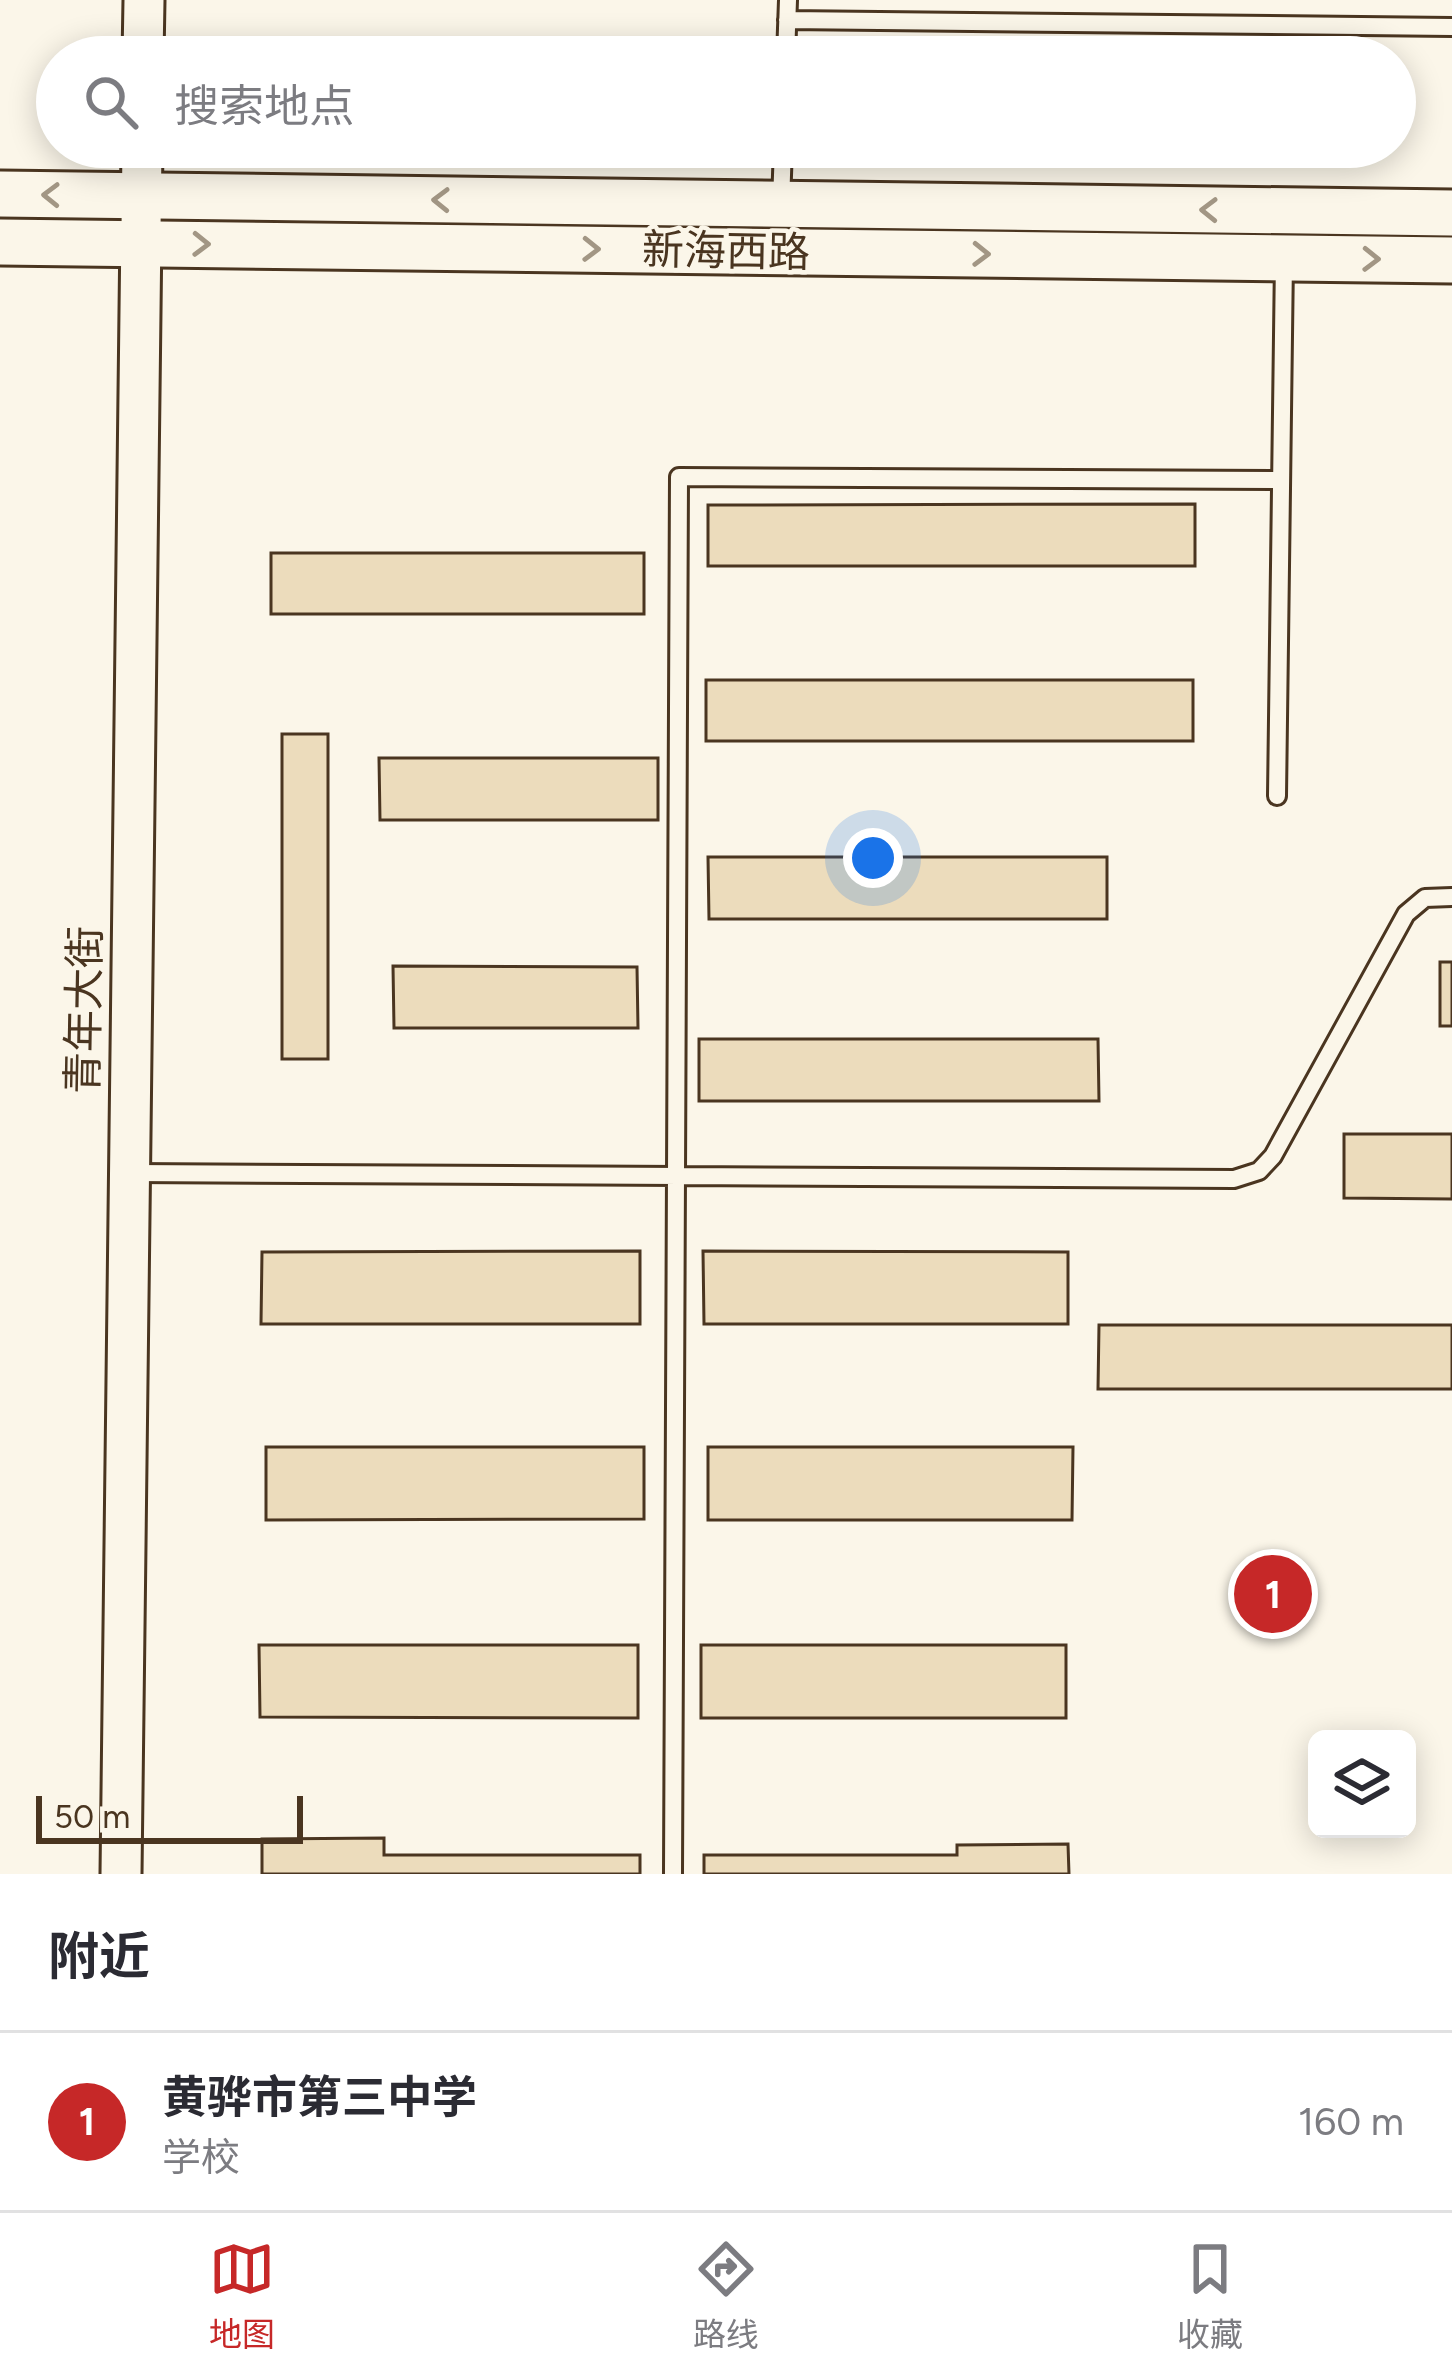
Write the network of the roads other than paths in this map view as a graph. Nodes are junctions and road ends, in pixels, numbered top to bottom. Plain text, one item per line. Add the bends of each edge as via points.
1 (144, 0) edge
2 (788, 0) edge
3 (788, 20) junction
4 (1452, 27) edge
5 (143, 36) edge
6 (787, 36) edge
7 (142, 168) edge
8 (782, 168) edge
9 (0, 194) edge
10 (142, 196) junction
11 (781, 204) junction
12 (1452, 213) edge
13 (0, 242) edge
14 (141, 243) junction
15 (1284, 258) junction
16 (1452, 260) edge
17 (1281, 480) junction
18 (1277, 796) dead end
19 (1452, 897) edge
20 (130, 1173) junction
21 (676, 1176) junction
22 (122, 1874) edge
23 (673, 1874) edge

1 - 5 street
2 - 3 lane
3 - 4 lane
3 - 6 lane
7 - 10 street, 青年大街
8 - 11 lane
10 -> 9 main road, 新海西路
11 -> 10 main road, 新海西路
10 - 14 street, 青年大街
12 -> 11 main road, 新海西路
13 - 14 main road, 新海西路
14 -> 15 main road, 新海西路
14 - 20 street, 青年大街
15 -> 16 main road, 新海西路
15 - 17 lane
17 - 18 lane
17 - 21 lane via 679,477
19 - 21 lane via 1425,898 1406,914 1259,1171 1234,1179
20 - 21 lane
20 - 22 street, 青年大街
21 - 23 lane

